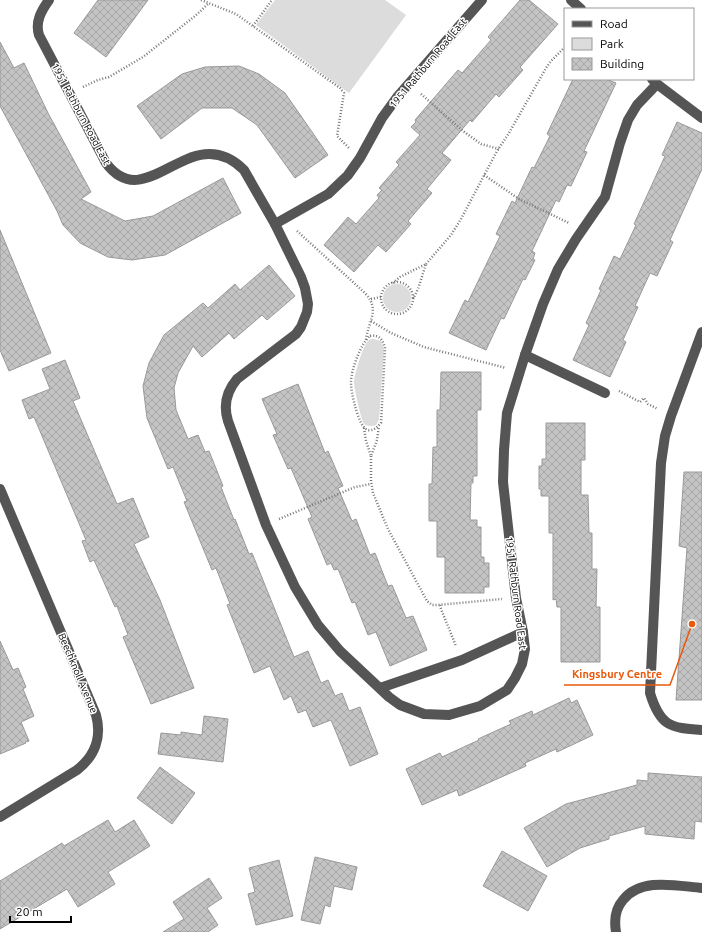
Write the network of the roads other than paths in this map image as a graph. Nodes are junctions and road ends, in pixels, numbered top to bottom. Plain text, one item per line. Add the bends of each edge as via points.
1 (49, 0) edge
2 (482, 0) edge
3 (571, 0) edge
4 (580, 8) edge
5 (654, 82) edge
6 (702, 118) edge
7 (275, 224) junction
8 (702, 332) edge
9 (525, 355) junction
10 (604, 393) road end
11 (0, 489) edge
12 (523, 632) junction
13 (380, 688) junction
14 (702, 730) edge
15 (0, 818) edge
16 (702, 888) edge
17 (616, 932) edge

1 - 7 street, 1951 Rathburn Road East via 41,11 37,28 39,35 112,171 120,177 141,180 196,155 222,156 244,170
2 - 7 street, 1951 Rathburn Road East via 398,96 348,174 328,194
3 - 4 street
5 - 6 street
5 - 9 street, 1951 Rathburn Road East via 628,120 605,197 558,269
7 - 13 street, 1951 Rathburn Road East via 301,277 308,304 307,312 296,334 232,384 226,396 225,409 266,525 296,587 318,625 340,651
8 - 14 street via 671,416 661,463 650,693 654,705 666,722 674,727
9 - 10 street
9 - 12 street, 1951 Rathburn Road East via 507,413 503,482 516,598
11 - 15 street, Beechknoll Avenue via 96,715 98,732 93,754 82,766
12 - 13 street via 462,660
12 - 13 street, 1951 Rathburn Road East via 525,649 516,678 507,690 480,706 449,715 424,714 400,704
16 - 17 street via 650,885 636,889 620,903 615,916

